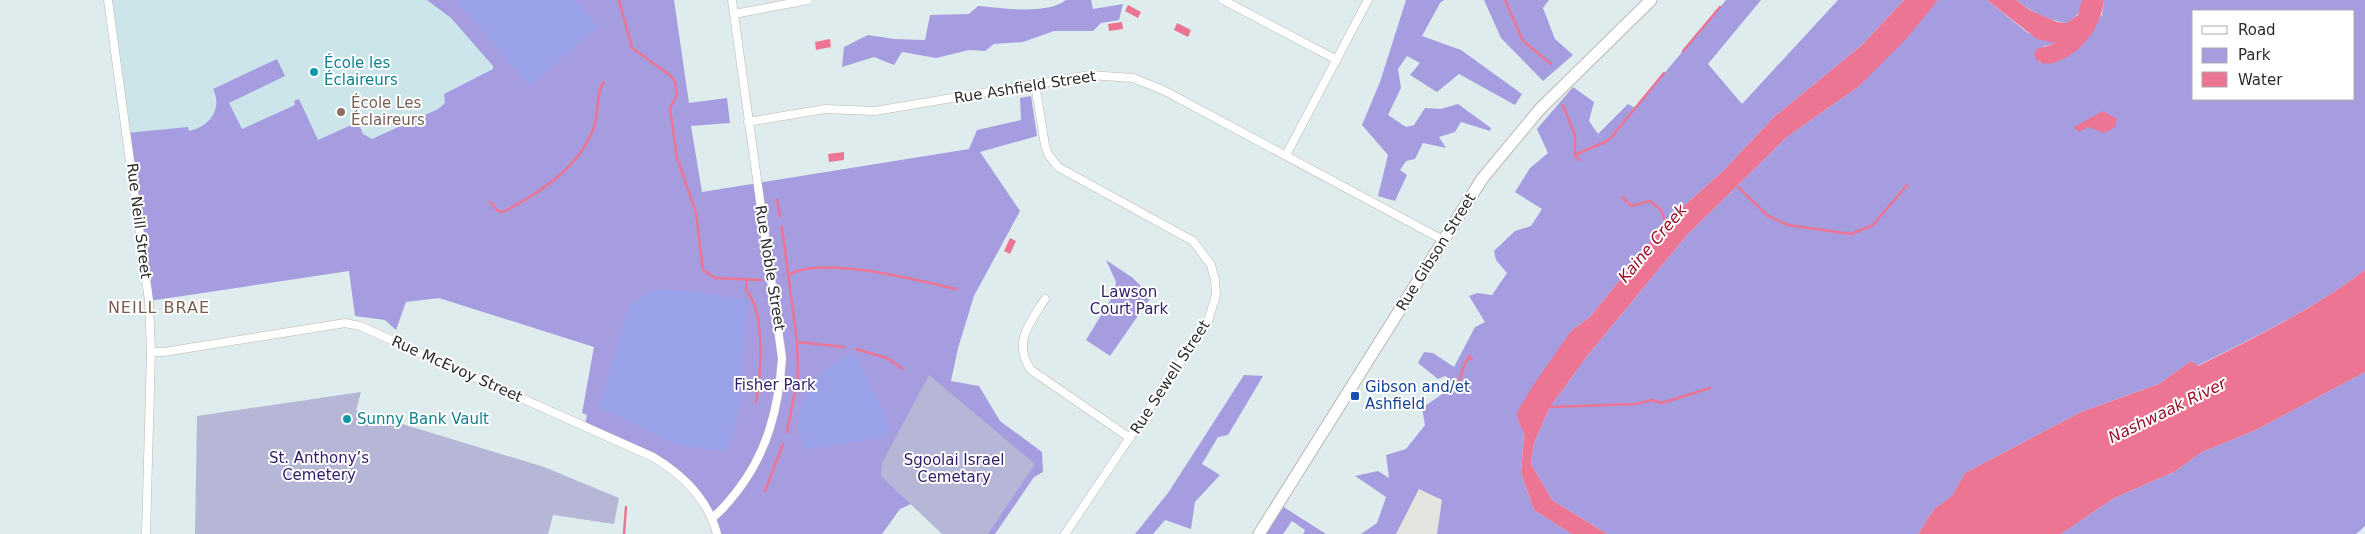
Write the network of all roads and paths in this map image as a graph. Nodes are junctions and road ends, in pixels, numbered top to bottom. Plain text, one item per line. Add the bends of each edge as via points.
1 (108, 0) edge
2 (732, 0) edge
3 (808, 0) edge
4 (1223, 0) edge
5 (1368, 0) edge
6 (1651, 0) edge
7 (734, 14) junction
8 (1337, 60) junction
9 (1035, 84) junction
10 (748, 122) junction
11 (1286, 156) junction
12 (1443, 240) junction
13 (1045, 299) dead end
14 (151, 352) junction
15 (1130, 438) junction
16 (712, 518) junction
17 (146, 534) edge
18 (717, 534) edge
19 (1065, 534) edge
20 (1259, 534) edge

1 - 14 street, Rue Neill Street via 149,301
2 - 7 street, Rue Noble Street
3 - 7 street
4 - 8 street
5 - 8 street
6 - 12 main road, Rue Gibson Street via 1522,129 1482,179
7 - 10 street, Rue Noble Street
8 - 11 street
9 - 10 street, Rue Ashfield Street via 875,111 825,109
9 - 11 street, Rue Ashfield Street via 1090,75 1133,78 1165,90
9 - 15 street, Rue Sewell Street via 1045,145 1058,167 1193,241 1211,265 1216,295 1208,321
10 - 16 street, Rue Noble Street via 780,338 781,375 770,432 756,463 721,512
11 - 12 street, Rue Ashfield Street
12 - 20 main road, Rue Gibson Street
13 - 15 street via 1024,337 1024,360 1031,370
14 - 16 street, Rue McEvoy Street via 346,324 360,326 653,457 687,483
14 - 17 street, Rue Neill Street
15 - 19 street, Rue Sewell Street
16 - 18 street, Rue McEvoy Street

